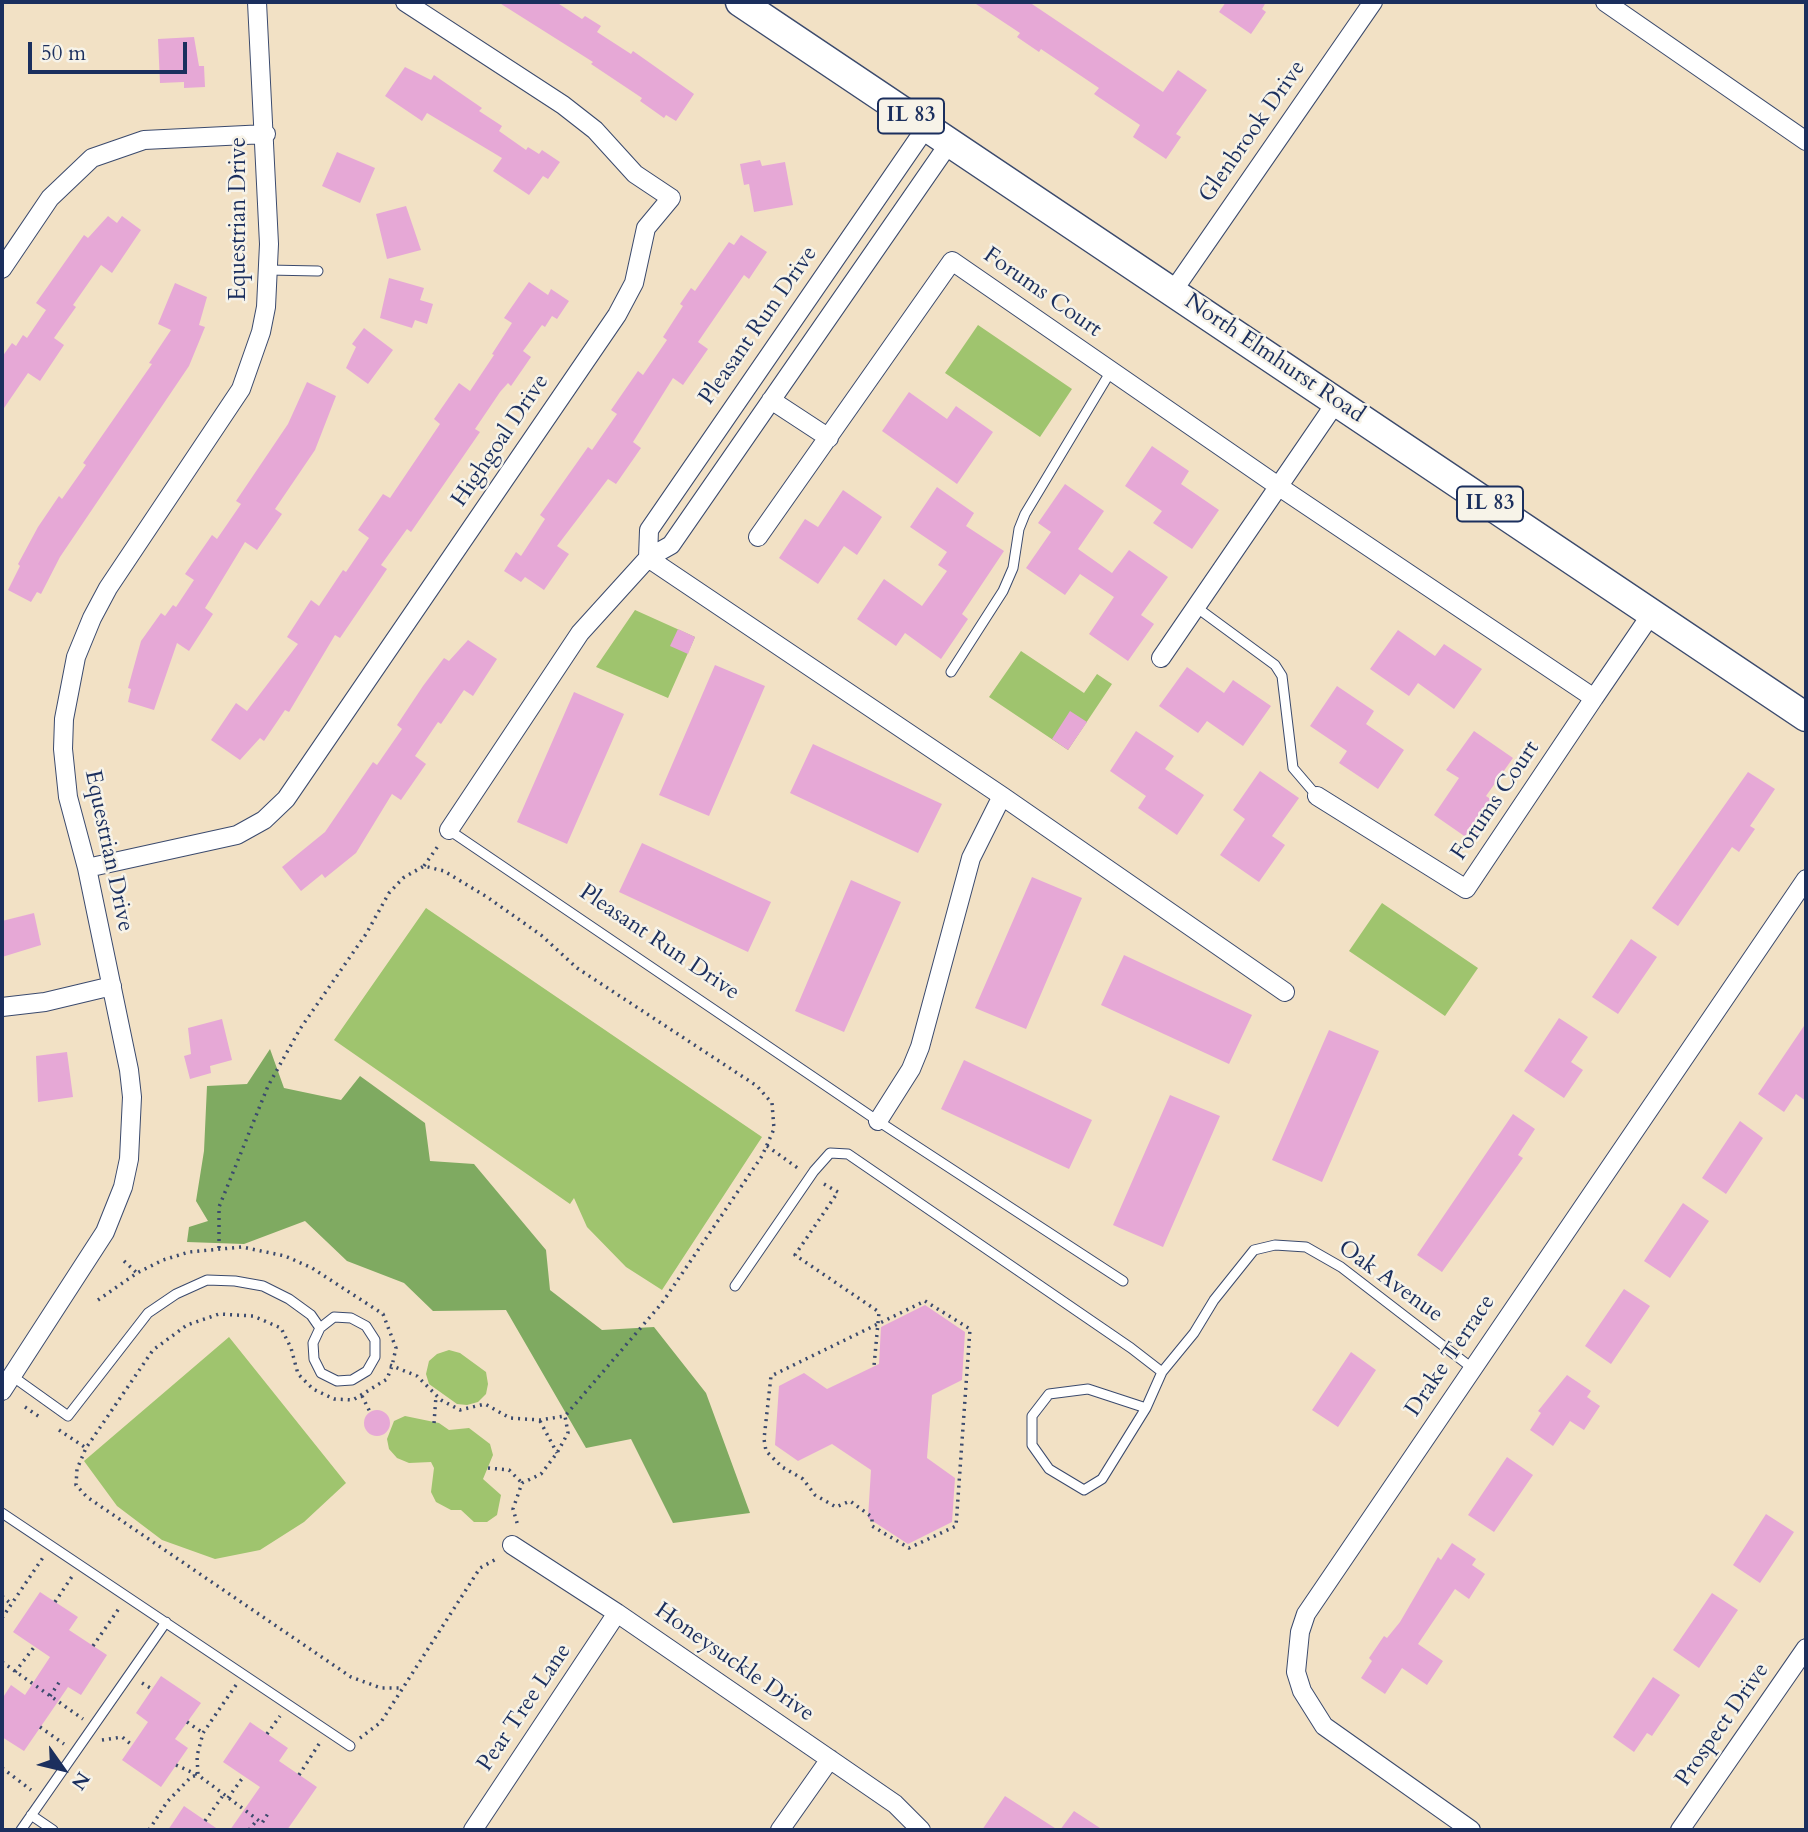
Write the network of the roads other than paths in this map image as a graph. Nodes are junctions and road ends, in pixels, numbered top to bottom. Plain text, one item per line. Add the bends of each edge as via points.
1 (257, 2) edge
2 (405, 2) edge
3 (740, 2) edge
4 (1373, 2) edge
5 (1605, 2) edge
6 (927, 127) junction
7 (265, 134) junction
8 (1806, 141) edge
9 (950, 142) junction
10 (2, 268) edge
11 (268, 270) junction
12 (318, 271) dead end
13 (1173, 291) junction
14 (1111, 371) junction
15 (771, 400) junction
16 (1337, 401) junction
17 (829, 438) junction
18 (1278, 486) junction
19 (758, 537) dead end
20 (648, 558) junction
21 (1196, 607) junction
22 (1652, 613) junction
23 (1161, 658) dead end
24 (951, 672) dead end
25 (1594, 698) junction
26 (1806, 717) edge
27 (1002, 796) junction
28 (1317, 796) joint
29 (449, 830) joint
30 (87, 869) junction
31 (1806, 878) edge
32 (112, 986) junction
33 (1285, 992) dead end
34 (2, 1007) edge
35 (878, 1121) junction
36 (1123, 1281) dead end
37 (736, 1286) dead end
38 (320, 1328) junction
39 (1472, 1368) junction
40 (7, 1372) edge
41 (1162, 1373) junction
42 (2, 1391) edge
43 (1146, 1408) junction
44 (2, 1513) edge
45 (512, 1545) road end
46 (617, 1613) junction
47 (166, 1622) junction
48 (1806, 1648) edge
49 (350, 1746) road end
50 (830, 1759) junction
51 (31, 1815) junction
52 (21, 1830) edge
53 (53, 1830) edge
54 (472, 1830) edge
55 (780, 1830) edge
56 (921, 1830) edge
57 (1471, 1830) edge
58 (1680, 1830) edge

1 - 7 street, Equestrian Drive
2 - 30 street, Highgoal Drive via 564,105 595,130 635,174 671,198 646,228 634,283 617,315 286,799 264,820 237,835
3 - 6 main road, North Elmhurst Road / IL 83
4 - 13 street, Glenbrook Drive
5 - 8 street
6 - 9 main road, North Elmhurst Road / IL 83
6 - 20 street, Pleasant Run Drive via 649,530
7 - 10 street via 144,141 92,158 50,198
7 - 11 street, Equestrian Drive
9 - 13 main road, North Elmhurst Road / IL 83
9 - 15 street
11 - 12 lane
11 - 30 street, Equestrian Drive via 261,332 241,389 108,588 76,656 63,749 68,797
13 - 16 main road, North Elmhurst Road / IL 83
14 - 17 street, Forums Court via 952,261
14 - 18 street, Forums Court
14 - 24 lane via 1025,514 1003,591
15 - 17 street
15 - 20 street via 671,545
16 - 18 street
16 - 22 main road, North Elmhurst Road / IL 83
17 - 19 street, Forums Court
18 - 21 street
18 - 25 street, Forums Court
20 - 27 street
20 - 29 street via 580,633
21 - 23 street
21 - 28 lane via 1275,665 1282,676 1293,768
22 - 25 street, Forums Court
22 - 26 main road, North Elmhurst Road / IL 83
25 - 28 street, Forums Court via 1466,889
27 - 33 street
27 - 35 street via 971,858 920,1047
29 - 35 lane, Pleasant Run Drive
30 - 32 street, Equestrian Drive
31 - 39 street, Drake Terrace
32 - 34 street
32 - 40 street, Equestrian Drive via 132,1097 123,1187 88,1263
35 - 36 lane, Pleasant Run Drive
37 - 41 lane via 810,1176 831,1153 848,1154
38 - 38 lane via 313,1343 321,1373 337,1381 352,1380 367,1371 375,1357 375,1340 366,1326 351,1318 334,1317
38 - 40 lane via 311,1315 263,1286 207,1280 148,1313 68,1416
39 - 41 lane, Oak Avenue via 1341,1267 1306,1247 1275,1245 1254,1250
39 - 57 street, Drake Terrace via 1306,1614 1296,1651 1302,1691 1324,1726
40 - 42 street, Equestrian Drive
41 - 43 lane
43 - 43 lane via 1088,1389 1049,1394 1032,1416 1032,1445 1049,1469 1084,1489 1102,1479
44 - 47 lane
45 - 46 street, Honeysuckle Drive
46 - 50 street, Honeysuckle Drive
46 - 54 street, Pear Tree Lane
47 - 49 lane
47 - 51 lane
48 - 58 street, Prospect Drive
50 - 55 street
50 - 56 street, Honeysuckle Drive via 895,1804
51 - 52 lane
51 - 53 lane

